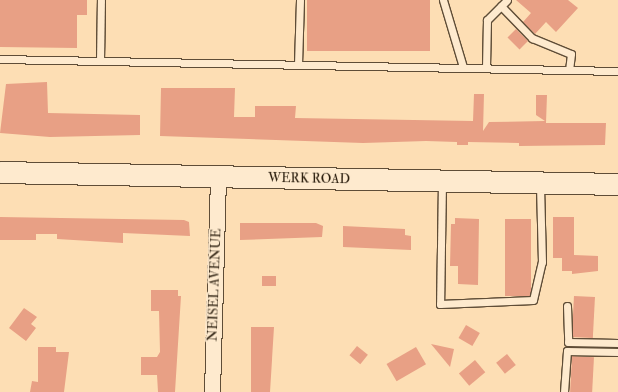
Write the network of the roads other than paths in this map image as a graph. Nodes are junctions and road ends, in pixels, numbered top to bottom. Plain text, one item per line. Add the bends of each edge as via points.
1 (102, 0) edge
2 (300, 0) edge
3 (443, 0) edge
4 (507, 0) edge
5 (501, 6) junction
6 (0, 59) edge
7 (100, 61) junction
8 (298, 64) junction
9 (463, 67) junction
10 (486, 68) junction
11 (569, 70) junction
12 (618, 71) edge
13 (0, 172) edge
14 (218, 177) junction
15 (442, 182) junction
16 (540, 183) junction
17 (618, 184) edge
18 (567, 306) dead end
19 (618, 343) edge
20 (618, 352) edge
21 (212, 392) edge
22 (564, 392) edge

1 - 7 lane
2 - 8 lane
3 - 9 lane
4 - 5 lane
5 - 10 lane via 487,20
5 - 11 lane via 532,38 571,54
6 - 7 lane
7 - 8 lane
8 - 9 lane
9 - 10 lane
10 - 11 lane
11 - 12 lane
13 - 14 street, WERK ROAD
14 - 15 street, WERK ROAD
14 - 21 street, NEISEL AVENUE
15 - 16 street, WERK ROAD
15 - 16 lane via 440,304 533,300 542,262
16 - 17 street, WERK ROAD
18 - 19 lane via 568,342
20 - 22 lane via 566,351

